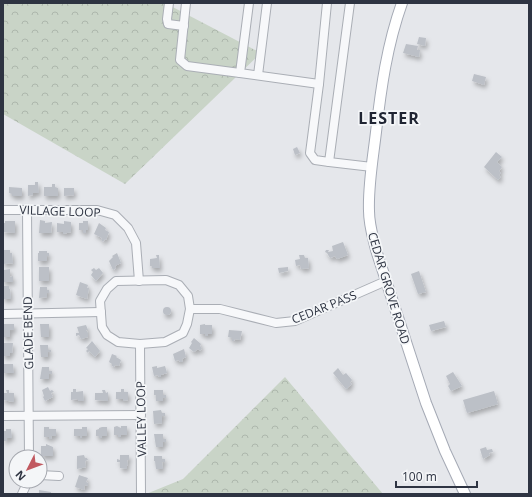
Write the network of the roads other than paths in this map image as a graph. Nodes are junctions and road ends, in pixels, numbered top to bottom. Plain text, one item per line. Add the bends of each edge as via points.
1 (169, 3) edge
2 (186, 3) edge
3 (249, 3) edge
4 (267, 3) edge
5 (327, 3) edge
6 (350, 3) edge
7 (402, 3) edge
8 (184, 26) junction
9 (240, 73) junction
10 (258, 75) junction
11 (319, 84) junction
12 (329, 162) junction
13 (372, 167) junction
14 (3, 210) edge
15 (26, 210) junction
16 (139, 280) junction
17 (386, 281) junction
18 (190, 309) junction
19 (101, 312) junction
20 (3, 314) edge
21 (27, 314) junction
22 (140, 344) junction
23 (140, 415) junction
24 (3, 416) edge
25 (28, 416) junction
26 (29, 449) edge
27 (48, 475) edge
28 (59, 476) dead end
29 (142, 494) edge
30 (465, 494) edge

1 - 8 street via 168,24
2 - 8 street
3 - 9 street
4 - 10 street
5 - 11 street
6 - 12 street
7 - 13 main road, CEDAR GROVE ROAD via 381,85
8 - 9 street via 180,60 187,66
9 - 10 street
10 - 11 street
11 - 12 street via 310,153 315,160
12 - 13 street
13 - 17 main road, CEDAR GROVE ROAD via 369,204 371,230
14 - 15 street, VILLAGE LOOP
15 - 16 street, VILLAGE LOOP via 97,210 115,215 128,228 136,243
15 - 21 street, GLADE BEND
16 - 18 street via 166,280 179,285 188,296
16 - 19 street via 116,281 107,289 100,301
17 - 18 street, CEDAR PASS via 295,321 276,323 220,309
17 - 30 main road, CEDAR GROVE ROAD via 426,403 444,451
18 - 22 street via 183,333 165,342
19 - 21 street
19 - 22 street via 102,327 108,335 118,342
20 - 21 street
21 - 25 street, GLADE BEND
22 - 23 street, VALLEY LOOP
23 - 25 street
23 - 29 street, VALLEY LOOP
24 - 25 street
25 - 26 street, GLADE BEND
27 - 28 street

